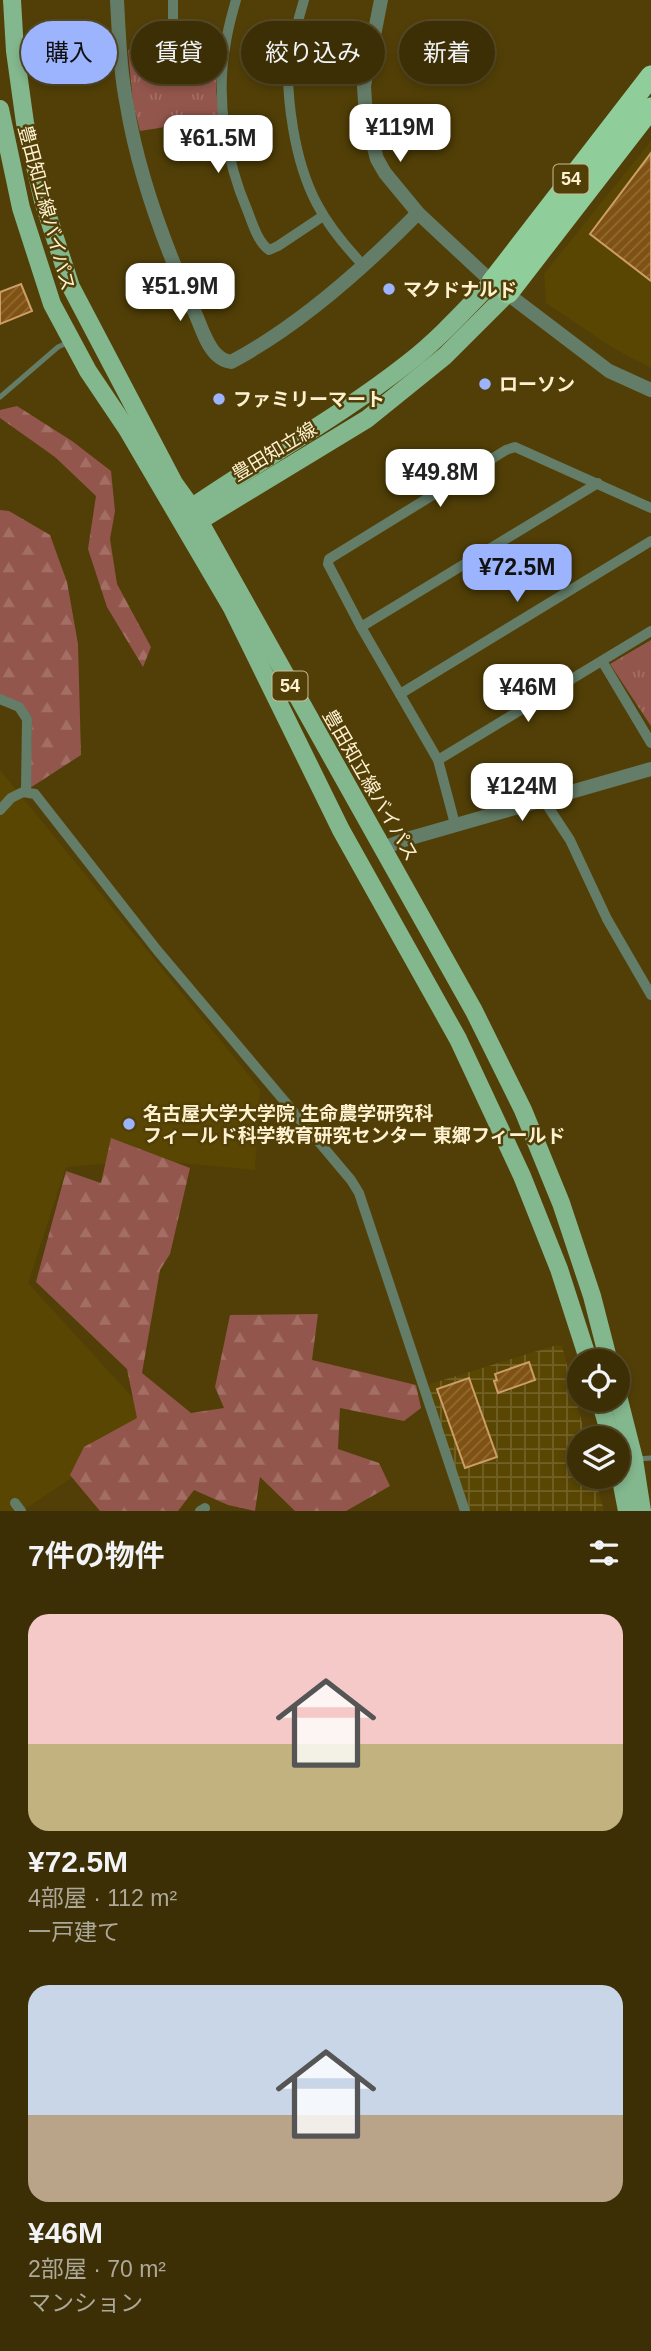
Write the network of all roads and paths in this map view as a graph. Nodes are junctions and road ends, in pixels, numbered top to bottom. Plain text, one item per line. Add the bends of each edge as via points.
1 (12, 0) edge
2 (117, 0) edge
3 (173, 0) edge
4 (236, 0) edge
5 (304, 0) edge
6 (381, 0) edge
7 (173, 21) edge
8 (227, 36) edge
9 (651, 76) edge
10 (224, 84) edge
11 (651, 108) edge
12 (0, 109) edge
13 (418, 213) junction
14 (323, 216) junction
15 (363, 265) junction
16 (500, 288) junction
17 (72, 341) junction
18 (651, 390) edge
19 (0, 397) edge
20 (598, 483) junction
21 (651, 508) edge
22 (188, 519) junction
23 (651, 541) edge
24 (361, 627) junction
25 (651, 631) edge
26 (602, 661) junction
27 (400, 694) junction
28 (0, 699) edge
29 (651, 743) edge
30 (438, 760) junction
31 (651, 769) edge
32 (26, 791) junction
33 (543, 799) junction
34 (0, 810) edge
35 (455, 824) junction
36 (383, 848) junction
37 (651, 995) edge
38 (585, 1349) edge
39 (606, 1349) edge
40 (630, 1461) edge
41 (628, 1489) edge
42 (465, 1511) edge
43 (627, 1511) edge
44 (642, 1511) edge

1 - 22 main road, 豊田知立線バイパス / 54 via 25,122 43,201 71,287 174,483
2 - 15 street via 127,107 144,181 166,245 215,353 231,362 246,354
3 - 7 street
4 - 8 street
5 - 14 street via 290,55 289,106 298,159
6 - 13 street via 366,63 366,118 377,159
9 - 16 highway, 54
10 - 14 street via 230,160 264,246 273,249
11 - 16 highway, 54
12 - 17 main road, 豊田知立線バイパス / 54 via 21,208 52,304
13 - 15 street
13 - 16 street
14 - 15 street
16 - 18 street via 609,371
16 - 22 main road, 豊田知立線 / 54 via 445,356 367,419
17 - 19 lane via 58,347
17 - 22 main road, 豊田知立線バイパス / 54
20 - 21 street
20 - 24 street
20 - 24 street via 515,447 333,555 328,564
22 - 36 main road, 豊田知立線バイパス / 54
22 - 38 main road, 豊田知立線バイパス / 54 via 341,830 485,1094 559,1269
23 - 27 street
24 - 27 street
25 - 26 street
26 - 29 street
26 - 30 street
27 - 30 street
28 - 32 street via 19,707 27,719
30 - 35 street
31 - 33 street
32 - 34 street
32 - 42 street via 35,794 157,950 359,1193
33 - 35 street
33 - 37 street via 570,840 607,919
35 - 36 street
36 - 39 main road, 豊田知立線バイパス / 54 via 523,1110 561,1203
40 - 44 main road
41 - 43 main road

